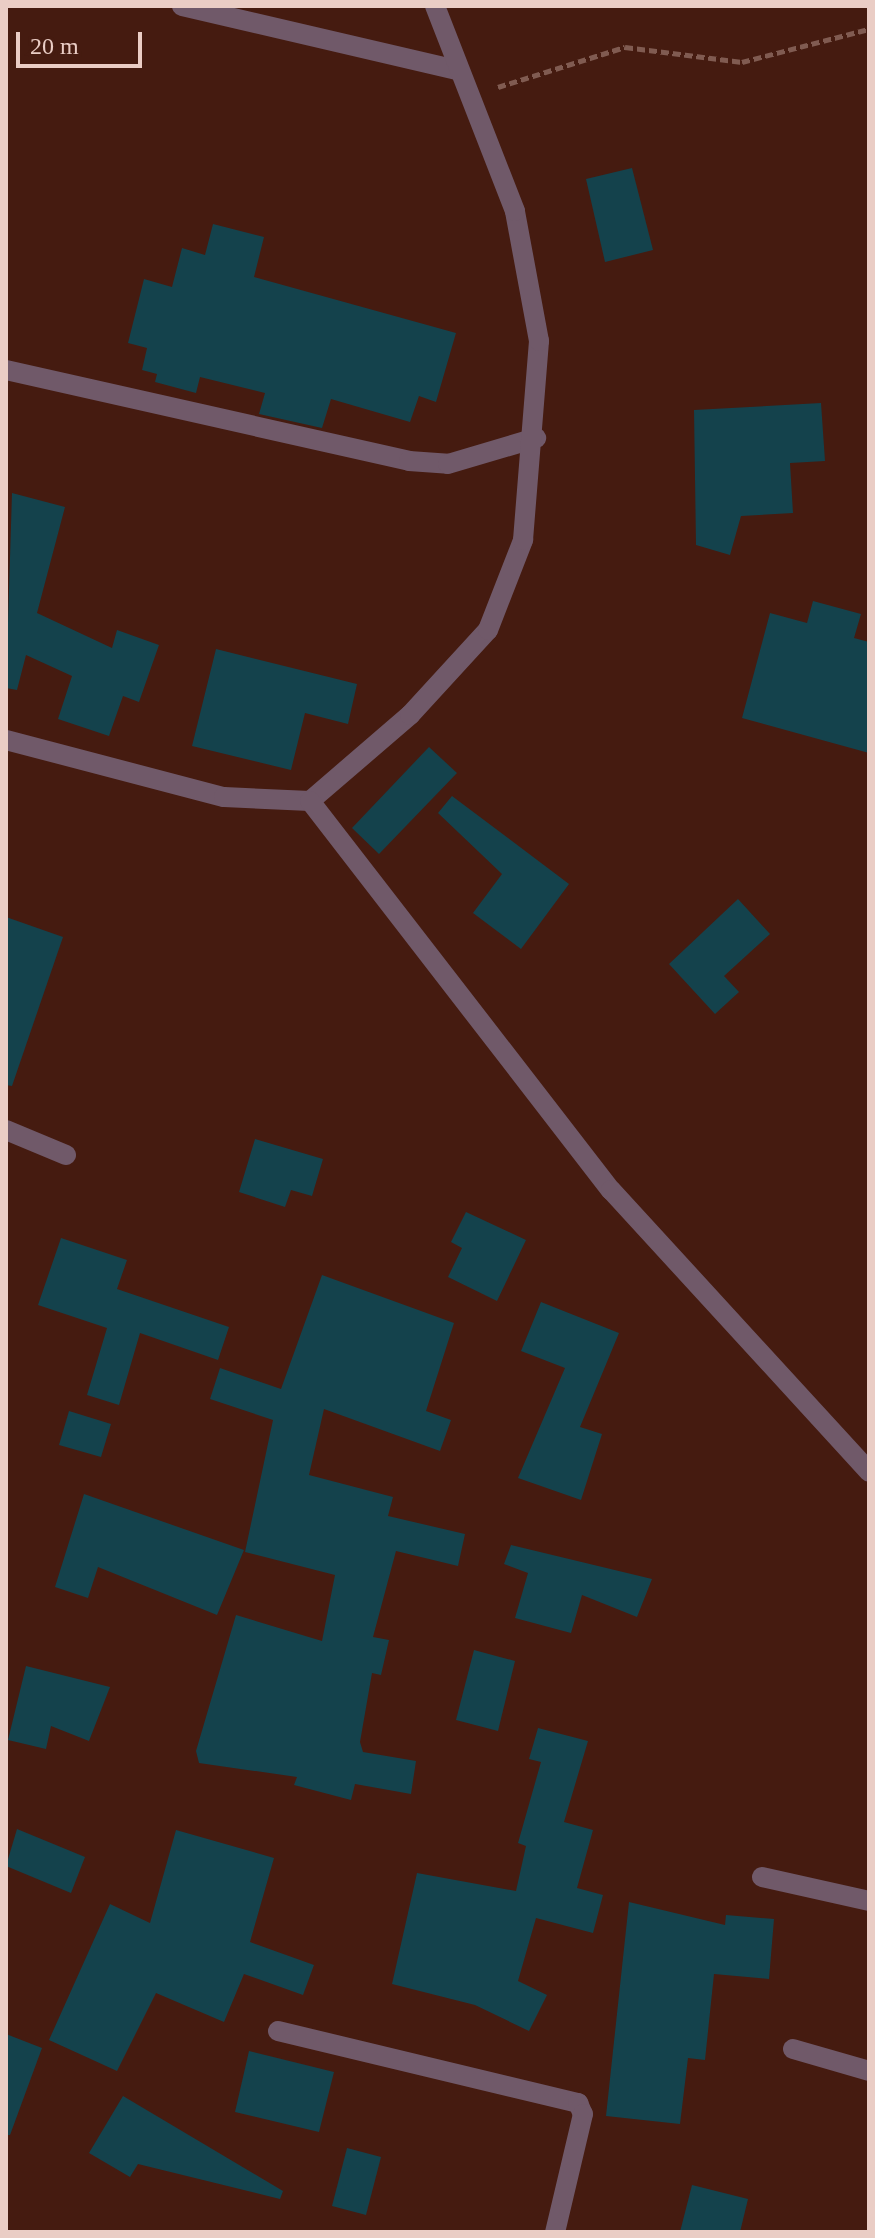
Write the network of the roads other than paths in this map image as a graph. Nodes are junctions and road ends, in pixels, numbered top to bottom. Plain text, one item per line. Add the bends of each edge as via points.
1 (182, 6) edge
2 (435, 6) edge
3 (457, 70) junction
4 (6, 370) edge
5 (536, 438) junction
6 (6, 740) edge
7 (310, 801) junction
8 (6, 1130) edge
9 (66, 1155) dead end
10 (869, 1472) edge
11 (762, 1877) dead end
12 (869, 1901) edge
13 (278, 2031) dead end
14 (793, 2049) dead end
15 (869, 2071) edge
16 (555, 2232) edge

1 - 3 street
2 - 3 street
3 - 5 street via 515,211 539,341
4 - 5 street via 409,461 448,464
5 - 7 street via 523,540 488,630 410,715
6 - 7 street via 224,797
7 - 10 street via 611,1190
8 - 9 street
11 - 12 street
13 - 16 street via 578,2103 583,2114
14 - 15 street

